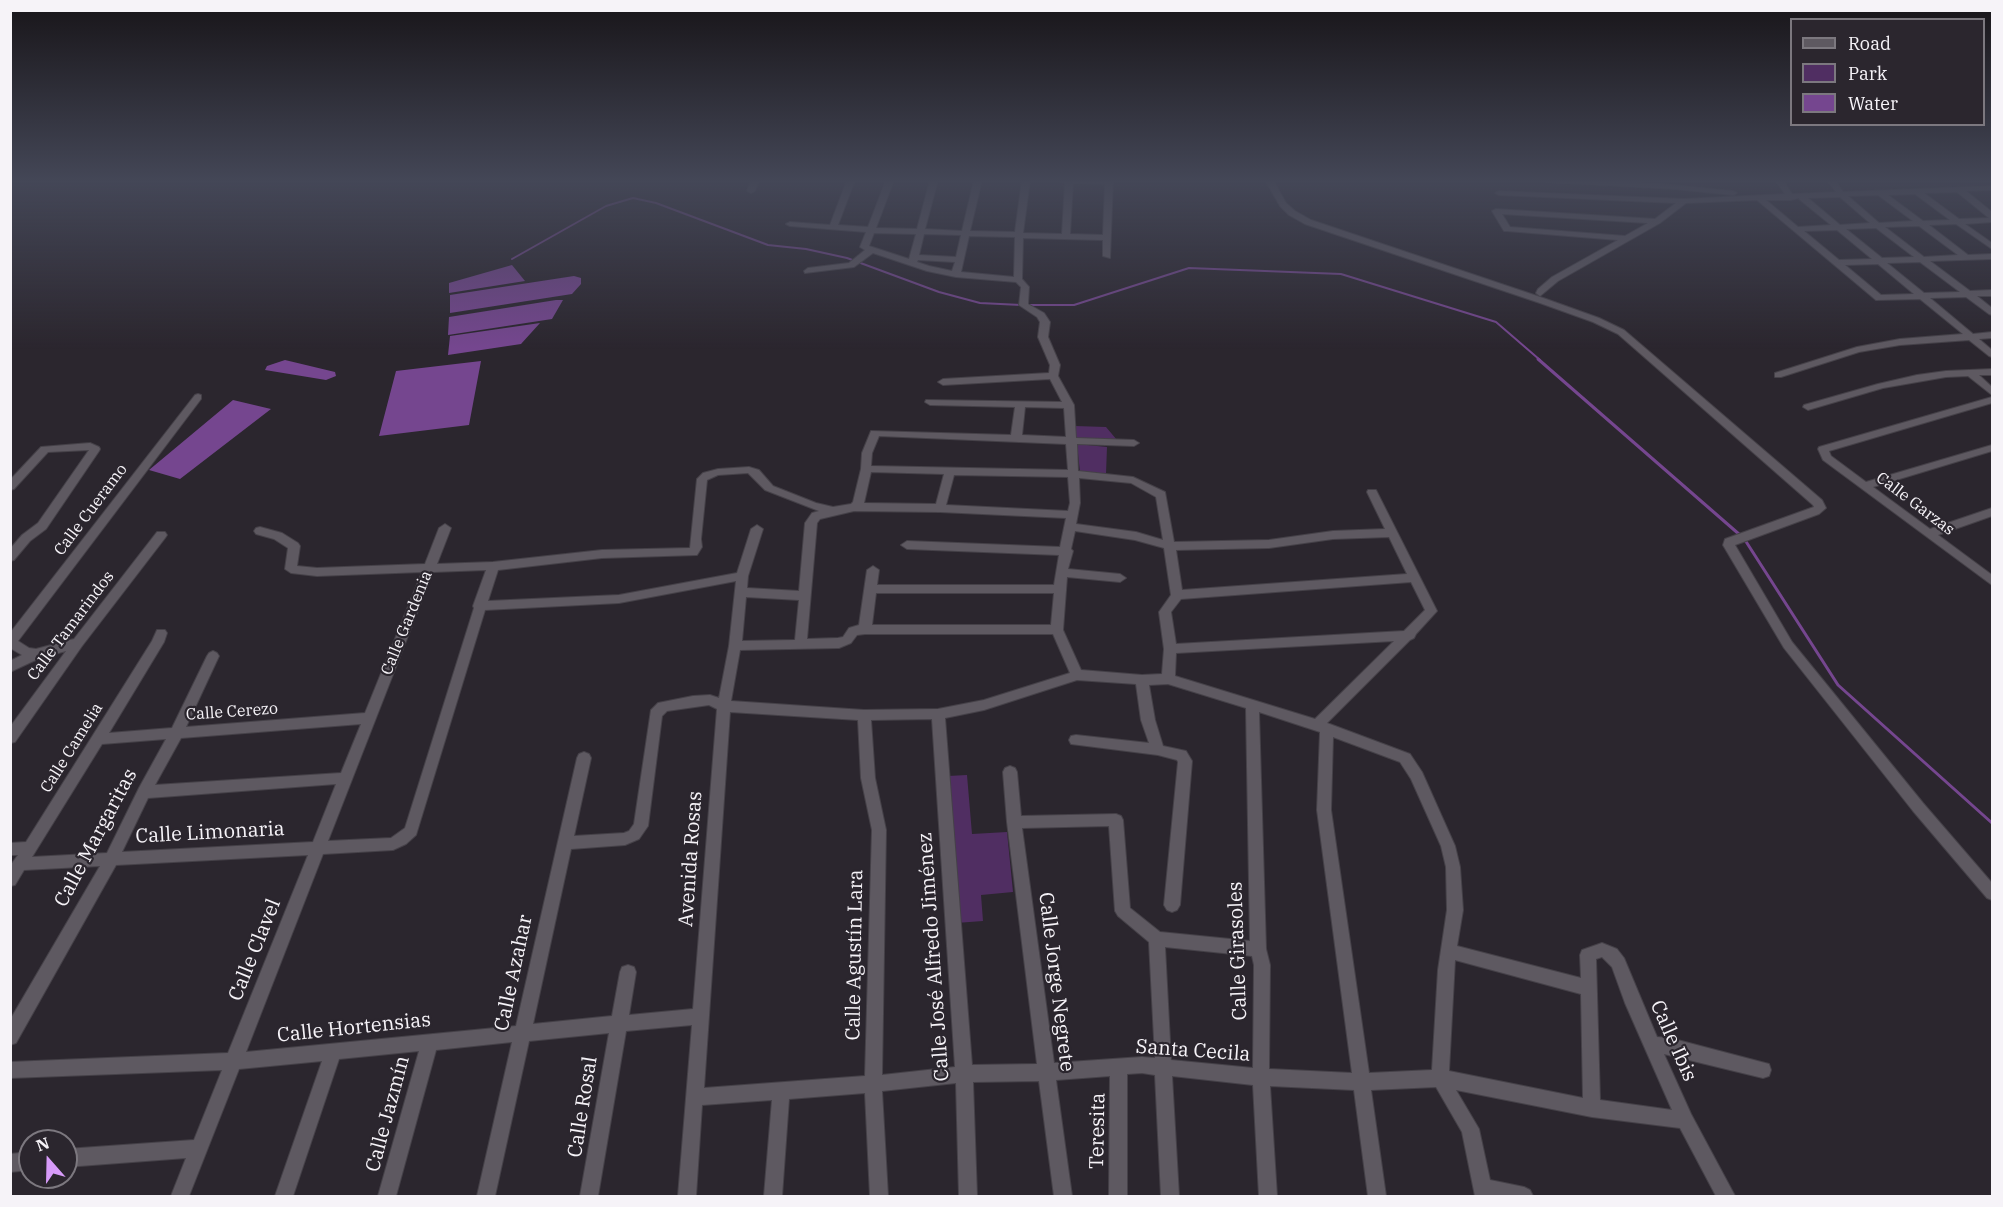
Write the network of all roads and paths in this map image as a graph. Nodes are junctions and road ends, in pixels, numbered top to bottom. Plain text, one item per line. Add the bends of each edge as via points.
1 (870, 236) edge
2 (920, 236) edge
3 (965, 236) edge
4 (1019, 236) edge
5 (1050, 236) edge
6 (1353, 236) edge
7 (1602, 236) edge
8 (1627, 236) edge
9 (1806, 236) edge
10 (1850, 236) edge
11 (1891, 236) edge
12 (1937, 236) edge
13 (1978, 236) edge
14 (1066, 237) joint
15 (1108, 238) joint
16 (1624, 238) junction
17 (1992, 247) edge
18 (867, 249) junction
19 (1107, 256) dead end
20 (1992, 256) edge
21 (1966, 257) junction
22 (1919, 258) junction
23 (914, 259) junction
24 (960, 260) junction
25 (1879, 260) junction
26 (1838, 263) junction
27 (808, 271) dead end
28 (956, 274) junction
29 (1018, 280) junction
30 (1992, 293) edge
31 (1967, 294) junction
32 (1922, 296) junction
33 (1542, 297) junction
34 (1992, 312) edge
35 (1971, 336) junction
36 (1992, 336) edge
37 (1992, 354) edge
38 (1992, 372) edge
39 (1970, 373) junction
40 (1778, 375) dead end
41 (1053, 376) junction
42 (943, 381) dead end
43 (1992, 392) edge
44 (198, 397) dead end
45 (1992, 400) edge
46 (930, 402) dead end
47 (1020, 404) junction
48 (1069, 405) junction
49 (1808, 407) dead end
50 (1016, 439) junction
51 (1072, 441) junction
52 (1134, 442) dead end
53 (1992, 448) edge
54 (866, 469) junction
55 (950, 471) junction
56 (1074, 474) junction
57 (1865, 486) junction
58 (10, 487) edge
59 (1372, 492) dead end
60 (854, 507) junction
61 (940, 508) junction
62 (833, 511) junction
63 (1992, 512) edge
64 (1073, 521) junction
65 (445, 528) dead end
66 (757, 529) dead end
67 (260, 531) dead end
68 (1392, 533) junction
69 (1928, 534) junction
70 (161, 535) dead end
71 (907, 545) dead end
72 (1169, 546) junction
73 (1066, 551) junction
74 (10, 557) edge
75 (493, 566) junction
76 (429, 567) junction
77 (873, 570) dead end
78 (1061, 572) junction
79 (742, 576) junction
80 (1120, 578) dead end
81 (1414, 578) junction
82 (1992, 581) edge
83 (871, 589) junction
84 (1059, 589) junction
85 (740, 592) junction
86 (1177, 595) junction
87 (805, 596) junction
88 (479, 606) junction
89 (865, 629) junction
90 (1057, 630) junction
91 (161, 633) dead end
92 (1410, 635) junction
93 (11, 643) edge
94 (78, 643) junction
95 (801, 643) junction
96 (735, 646) junction
97 (1170, 649) junction
98 (36, 654) junction
99 (213, 656) dead end
100 (10, 667) edge
101 (1077, 675) junction
102 (1168, 678) junction
103 (1142, 680) junction
104 (1252, 705) junction
105 (724, 706) junction
106 (938, 714) junction
107 (864, 715) junction
108 (369, 718) junction
109 (1322, 727) junction
110 (177, 732) junction
111 (10, 738) edge
112 (97, 739) junction
113 (1076, 740) dead end
114 (1158, 750) junction
115 (584, 758) dead end
116 (1010, 772) dead end
117 (345, 778) junction
118 (144, 792) junction
119 (1014, 822) junction
120 (564, 843) junction
121 (318, 848) junction
122 (10, 849) edge
123 (30, 849) junction
124 (111, 860) junction
125 (20, 864) junction
126 (10, 880) edge
127 (1992, 893) edge
128 (1172, 905) dead end
129 (1157, 939) junction
130 (1258, 949) junction
131 (1448, 951) junction
132 (628, 972) dead end
133 (1588, 988) junction
134 (700, 1016) junction
135 (618, 1024) junction
136 (522, 1033) junction
137 (10, 1037) edge
138 (430, 1042) junction
139 (1652, 1045) junction
140 (333, 1052) junction
141 (234, 1061) junction
142 (1119, 1067) junction
143 (1162, 1067) junction
144 (10, 1070) edge
145 (1763, 1070) dead end
146 (1046, 1072) junction
147 (963, 1074) junction
148 (1261, 1077) junction
149 (1440, 1078) junction
150 (1362, 1082) junction
151 (873, 1084) junction
152 (781, 1091) junction
153 (694, 1097) junction
154 (1592, 1108) junction
155 (1685, 1120) junction
156 (200, 1148) junction
157 (78, 1157) edge
158 (1483, 1192) edge
159 (180, 1197) edge
160 (285, 1197) edge
161 (387, 1197) edge
162 (486, 1197) edge
163 (589, 1197) edge
164 (687, 1197) edge
165 (772, 1197) edge
166 (879, 1197) edge
167 (968, 1197) edge
168 (1063, 1197) edge
169 (1118, 1197) edge
170 (1170, 1197) edge
171 (1268, 1197) edge
172 (1377, 1197) edge
173 (1524, 1197) edge
174 (1726, 1197) edge

1 - 18 street
2 - 23 street
3 - 24 street
4 - 29 street
5 - 14 street
6 - 33 street
7 - 16 street
8 - 16 street
9 - 26 street
10 - 25 street
11 - 22 street
12 - 21 street
13 - 17 street
14 - 15 street
15 - 19 street
16 - 33 street via 1542,289
18 - 23 street
18 - 27 street via 857,262 846,267
20 - 21 street
21 - 22 street
22 - 25 street
22 - 31 street
23 - 24 street
23 - 28 street
24 - 28 street
25 - 26 street
25 - 32 street
26 - 32 street via 1879,298
28 - 29 street
29 - 41 street via 1025,287 1023,305 1041,315 1045,322 1043,338 1055,365
30 - 31 street
31 - 32 street
31 - 34 street
32 - 35 street
33 - 127 street via 1621,332 1818,503 1820,508 1815,511 1729,542 1730,545 1788,645
35 - 36 street
35 - 37 street
35 - 40 street via 1857,350
38 - 39 street
39 - 43 street
39 - 49 street via 1917,378
41 - 42 street
41 - 48 street
44 - 93 street, Calle Cueramo
45 - 57 street, Calle Garzas via 1823,449 1827,458
46 - 47 street
47 - 48 street
47 - 50 street
48 - 51 street
50 - 51 street
50 - 54 street via 875,433
51 - 52 street
51 - 56 street
53 - 57 street
54 - 55 street
54 - 60 street
55 - 56 street
55 - 61 street
56 - 64 street
56 - 72 street via 1133,480 1161,495
57 - 69 street, Calle Garzas
58 - 74 street via 45,450 90,446 95,449 42,525
59 - 68 street
60 - 61 street
60 - 62 street
61 - 64 street
62 - 75 street via 769,488 755,472 718,472 702,478 693,552 602,554
62 - 87 street via 816,516 811,523
63 - 69 street
64 - 72 street
64 - 73 street
65 - 76 street, Calle Gardenia
66 - 79 street, Avenida Rosas
67 - 76 street via 294,546 291,569 317,572
68 - 72 street via 1333,535 1269,544
68 - 81 street
69 - 82 street, Calle Garzas
70 - 94 street, Calle Tamarindos
71 - 73 street
72 - 86 street
73 - 78 street
75 - 76 street
75 - 88 street
76 - 108 street, Calle Gardenia
77 - 83 street
78 - 80 street
78 - 84 street
79 - 85 street, Avenida Rosas
79 - 88 street via 619,599
81 - 86 street
81 - 92 street via 1431,611
83 - 84 street
83 - 89 street
84 - 90 street
85 - 87 street
85 - 96 street, Avenida Rosas
86 - 97 street via 1165,612
87 - 95 street
88 - 121 street, Calle Limonaria via 411,831 393,844
89 - 90 street
89 - 95 street via 853,631 839,643
90 - 101 street
91 - 112 street, Calle Camelia
92 - 97 street
92 - 109 street
93 - 98 street
94 - 98 street
94 - 111 street, Calle Tamarindos
95 - 96 street
96 - 105 street, Avenida Rosas
97 - 102 street
98 - 100 street
99 - 110 street, Calle Margaritas
101 - 103 street
101 - 106 street via 984,705
102 - 103 street
102 - 104 street
103 - 114 street via 1143,698
104 - 109 street
104 - 130 street, Calle Girasoles
105 - 107 street
105 - 120 street via 710,700 693,701 663,707 656,714 641,826 634,836
105 - 134 street, Avenida Rosas
106 - 107 street
106 - 147 street, Calle José Alfredo Jiménez
107 - 151 street, Calle Agustín Lara via 868,778 879,830
108 - 110 street, Calle Cerezo
108 - 117 street, Calle Clavel
109 - 131 street via 1405,758 1417,776 1448,846 1453,867 1455,910
109 - 150 street via 1324,810
110 - 112 street, Calle Cerezo
110 - 118 street, Calle Margaritas
112 - 123 street, Calle Camelia
113 - 114 street
114 - 128 street via 1181,754 1185,761
115 - 120 street, Calle Azahar
116 - 119 street, Calle Jorge Negrete
117 - 118 street
117 - 121 street, Calle Clavel
118 - 124 street, Calle Margaritas
119 - 129 street via 1116,820 1123,911
119 - 146 street, Calle Jorge Negrete
120 - 136 street, Calle Azahar
121 - 124 street, Calle Limonaria
121 - 141 street, Calle Clavel
122 - 123 street
123 - 125 street, Calle Camelia
124 - 125 street, Calle Limonaria
124 - 137 street, Calle Margaritas
125 - 126 street, Calle Camelia
129 - 130 street
129 - 143 street
130 - 148 street, Calle Girasoles via 1262,965
131 - 133 street
131 - 149 street
132 - 135 street, Calle Rosal
133 - 139 street, Calle Ibis via 1588,955 1602,950 1611,954
133 - 154 street
134 - 135 street, Calle Hortensias
134 - 153 street, Avenida Rosas
135 - 136 street, Calle Hortensias
135 - 163 street, Calle Rosal
136 - 138 street, Calle Hortensias
136 - 162 street, Calle Azahar
138 - 140 street, Calle Hortensias
138 - 161 street, Calle Jazmín
139 - 145 street
139 - 155 street, Calle Ibis
140 - 141 street, Calle Hortensias
140 - 160 street
141 - 144 street, Calle Hortensias
141 - 156 street, Calle Clavel
142 - 143 street, Santa Cecila
142 - 146 street, Santa Cecila
142 - 169 street, Teresita
143 - 148 street, Santa Cecila
143 - 170 street
146 - 147 street, Santa Cecila
146 - 168 street, Calle Jorge Negrete
147 - 151 street, Santa Cecila
147 - 167 street, Calle José Alfredo Jiménez
148 - 150 street, Santa Cecila
148 - 171 street, Calle Girasoles
149 - 150 street, Santa Cecila
149 - 154 street, Santa Cecila
149 - 158 street via 1470,1129
150 - 172 street
151 - 152 street, Santa Cecila
151 - 166 street, Calle Agustín Lara
152 - 153 street, Santa Cecila
152 - 165 street
153 - 164 street, Avenida Rosas
154 - 155 street, Santa Cecila
155 - 174 street, Calle Ibis
156 - 157 street
156 - 159 street, Calle Clavel
158 - 173 street

